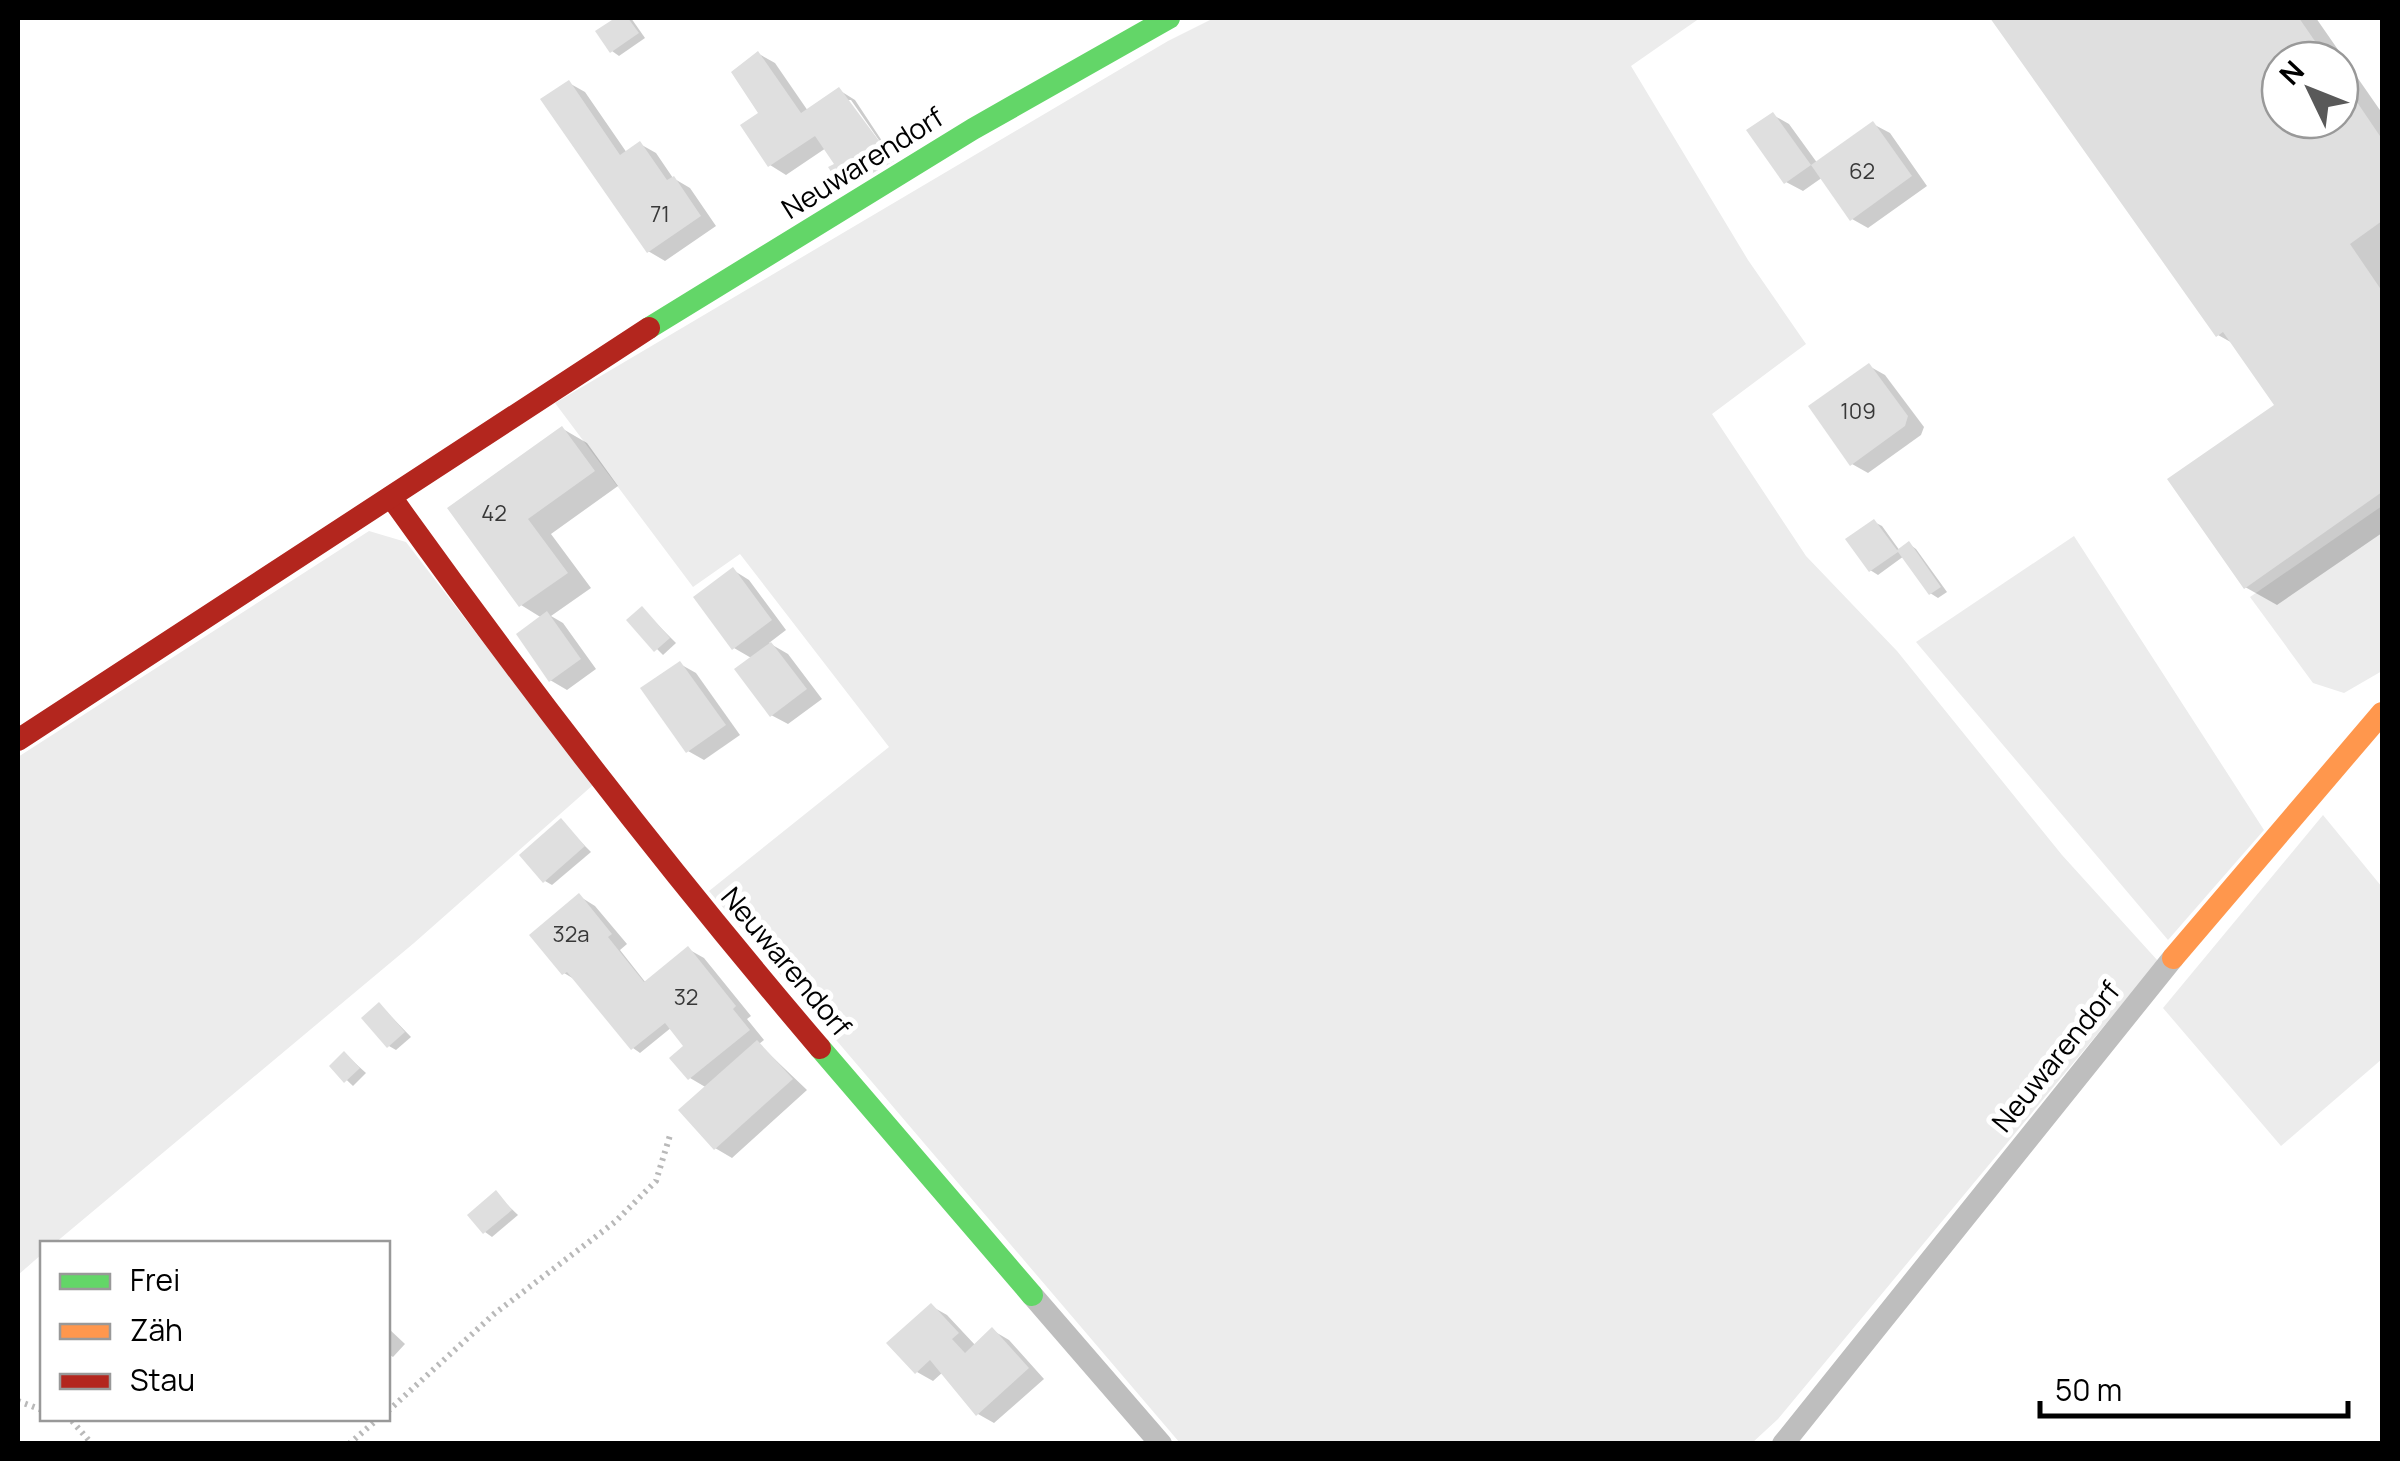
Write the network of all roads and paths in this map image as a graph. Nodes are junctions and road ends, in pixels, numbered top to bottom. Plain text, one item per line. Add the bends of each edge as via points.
1 (1168, 18) edge
2 (391, 498) junction
3 (2382, 713) edge
4 (18, 740) edge
5 (2173, 958) joint
6 (671, 1132) dead end
7 (1032, 1295) joint
8 (390, 1409) edge
9 (72, 1421) edge
10 (376, 1421) edge
11 (92, 1444) edge
12 (350, 1444) edge
13 (1160, 1444) edge
14 (1783, 1444) edge

1 - 2 street, Neuwarendorf via 664,318
2 - 4 street, Neuwarendorf
2 - 7 street, Neuwarendorf via 754,971
3 - 5 street, Neuwarendorf
5 - 14 lane, Neuwarendorf
6 - 8 path via 656,1181 615,1222 494,1314
7 - 13 lane, Neuwarendorf
9 - 11 path
10 - 12 path

